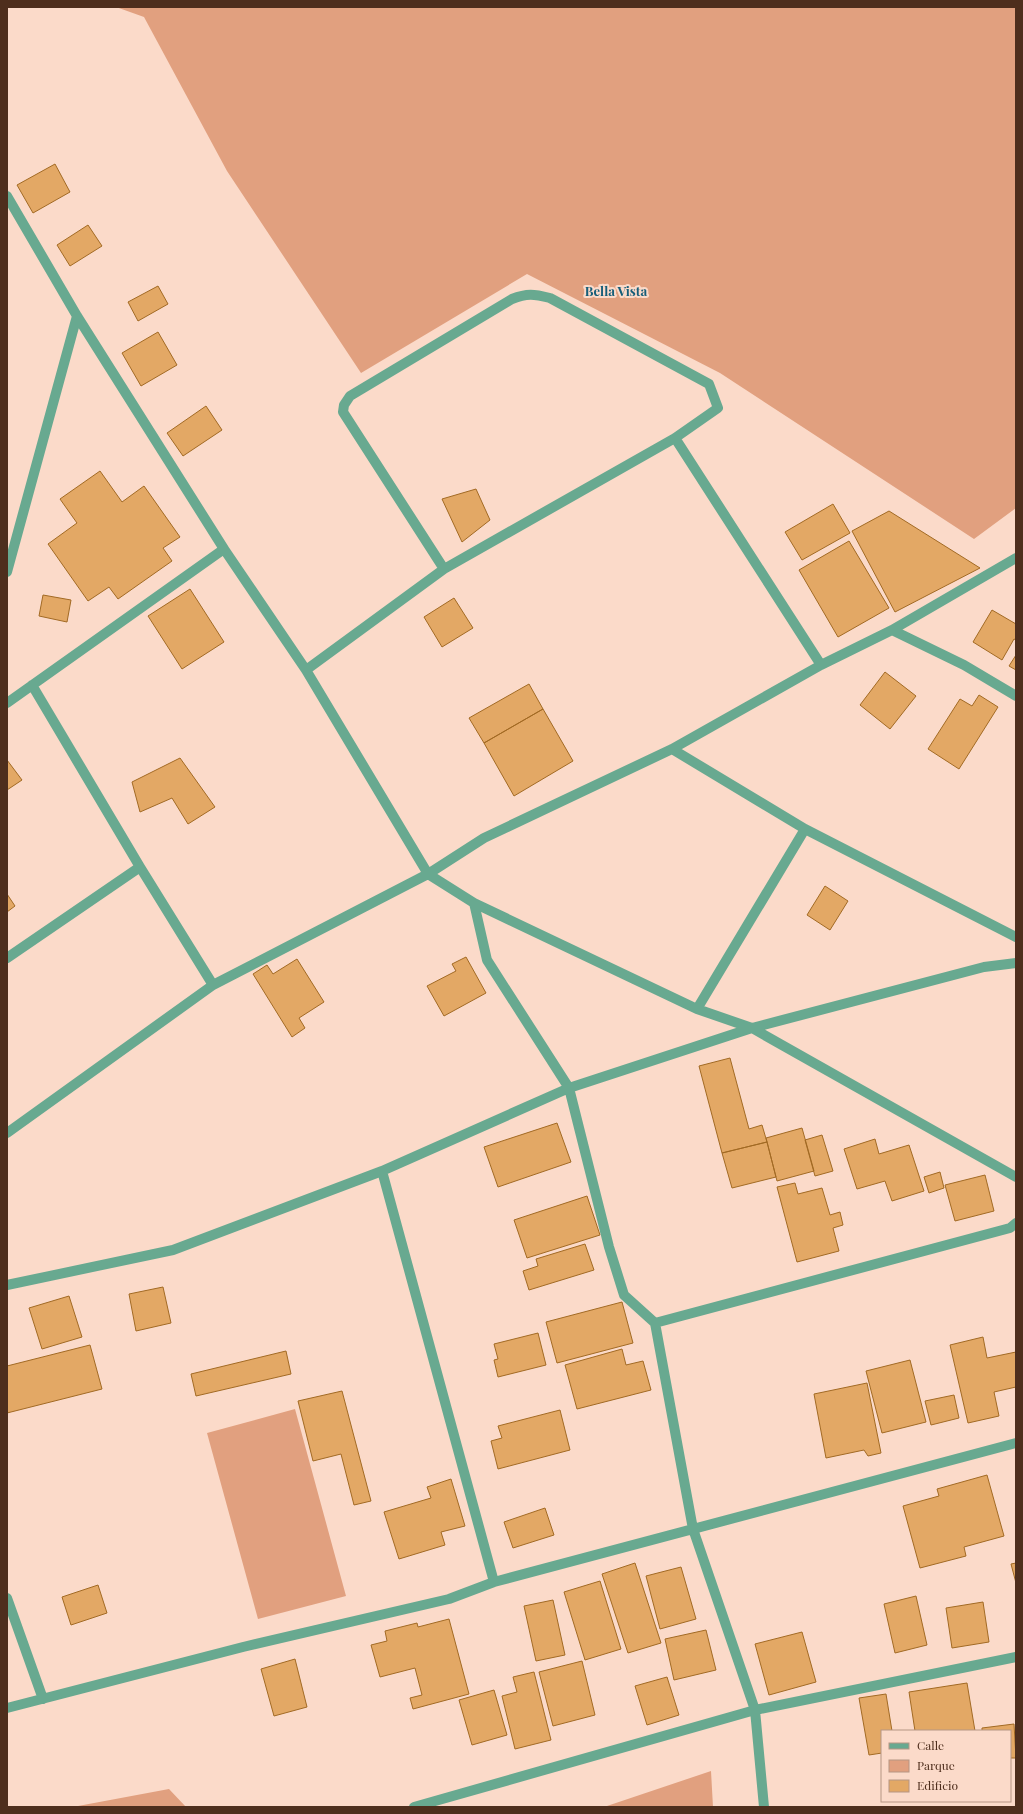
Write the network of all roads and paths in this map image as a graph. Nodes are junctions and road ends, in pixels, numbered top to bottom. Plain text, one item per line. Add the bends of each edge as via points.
1 (7, 196) edge
2 (77, 316) junction
3 (675, 438) junction
4 (224, 549) junction
5 (1016, 558) edge
6 (444, 569) junction
7 (7, 572) edge
8 (892, 630) junction
9 (821, 665) junction
10 (306, 670) junction
11 (32, 685) junction
12 (1016, 696) edge
13 (7, 703) edge
14 (672, 749) junction
15 (805, 829) junction
16 (140, 867) junction
17 (428, 874) junction
18 (474, 903) junction
19 (1016, 937) edge
20 (7, 958) edge
21 (1016, 963) edge
22 (213, 985) junction
23 (697, 1009) junction
24 (752, 1028) junction
25 (569, 1088) junction
26 (7, 1133) edge
27 (382, 1171) junction
28 (1016, 1177) edge
29 (1016, 1223) edge
30 (7, 1285) edge
31 (655, 1323) junction
32 (1016, 1443) edge
33 (693, 1529) junction
34 (494, 1582) junction
35 (7, 1598) edge
36 (1016, 1658) edge
37 (43, 1699) junction
38 (7, 1708) edge
39 (755, 1710) junction
40 (414, 1807) edge
41 (764, 1807) edge

1 - 2 street
2 - 4 street
2 - 7 street
3 - 6 street
3 - 6 street via 718,408 709,384 550,298 523,294 512,299 350,396 344,405 343,412
3 - 9 street
4 - 10 street
4 - 11 street
5 - 8 street
6 - 10 street
8 - 9 street
8 - 12 street via 964,665
9 - 14 street
10 - 17 street
11 - 13 street
11 - 16 street
14 - 15 street
14 - 17 street via 484,838
15 - 19 street
15 - 23 street
16 - 20 street
16 - 22 street
17 - 18 street
17 - 22 street
18 - 23 street
18 - 25 street via 487,960
21 - 24 street via 984,967
22 - 26 street
23 - 24 street
24 - 25 street
24 - 28 street
25 - 27 street
25 - 31 street via 609,1247 624,1294
27 - 30 street via 173,1250
27 - 34 street
29 - 31 street via 1010,1228
31 - 33 street
32 - 33 street
33 - 34 street
33 - 39 street
34 - 37 street via 449,1599 243,1647
35 - 37 street
36 - 39 street
37 - 38 street
39 - 40 street
39 - 41 street

